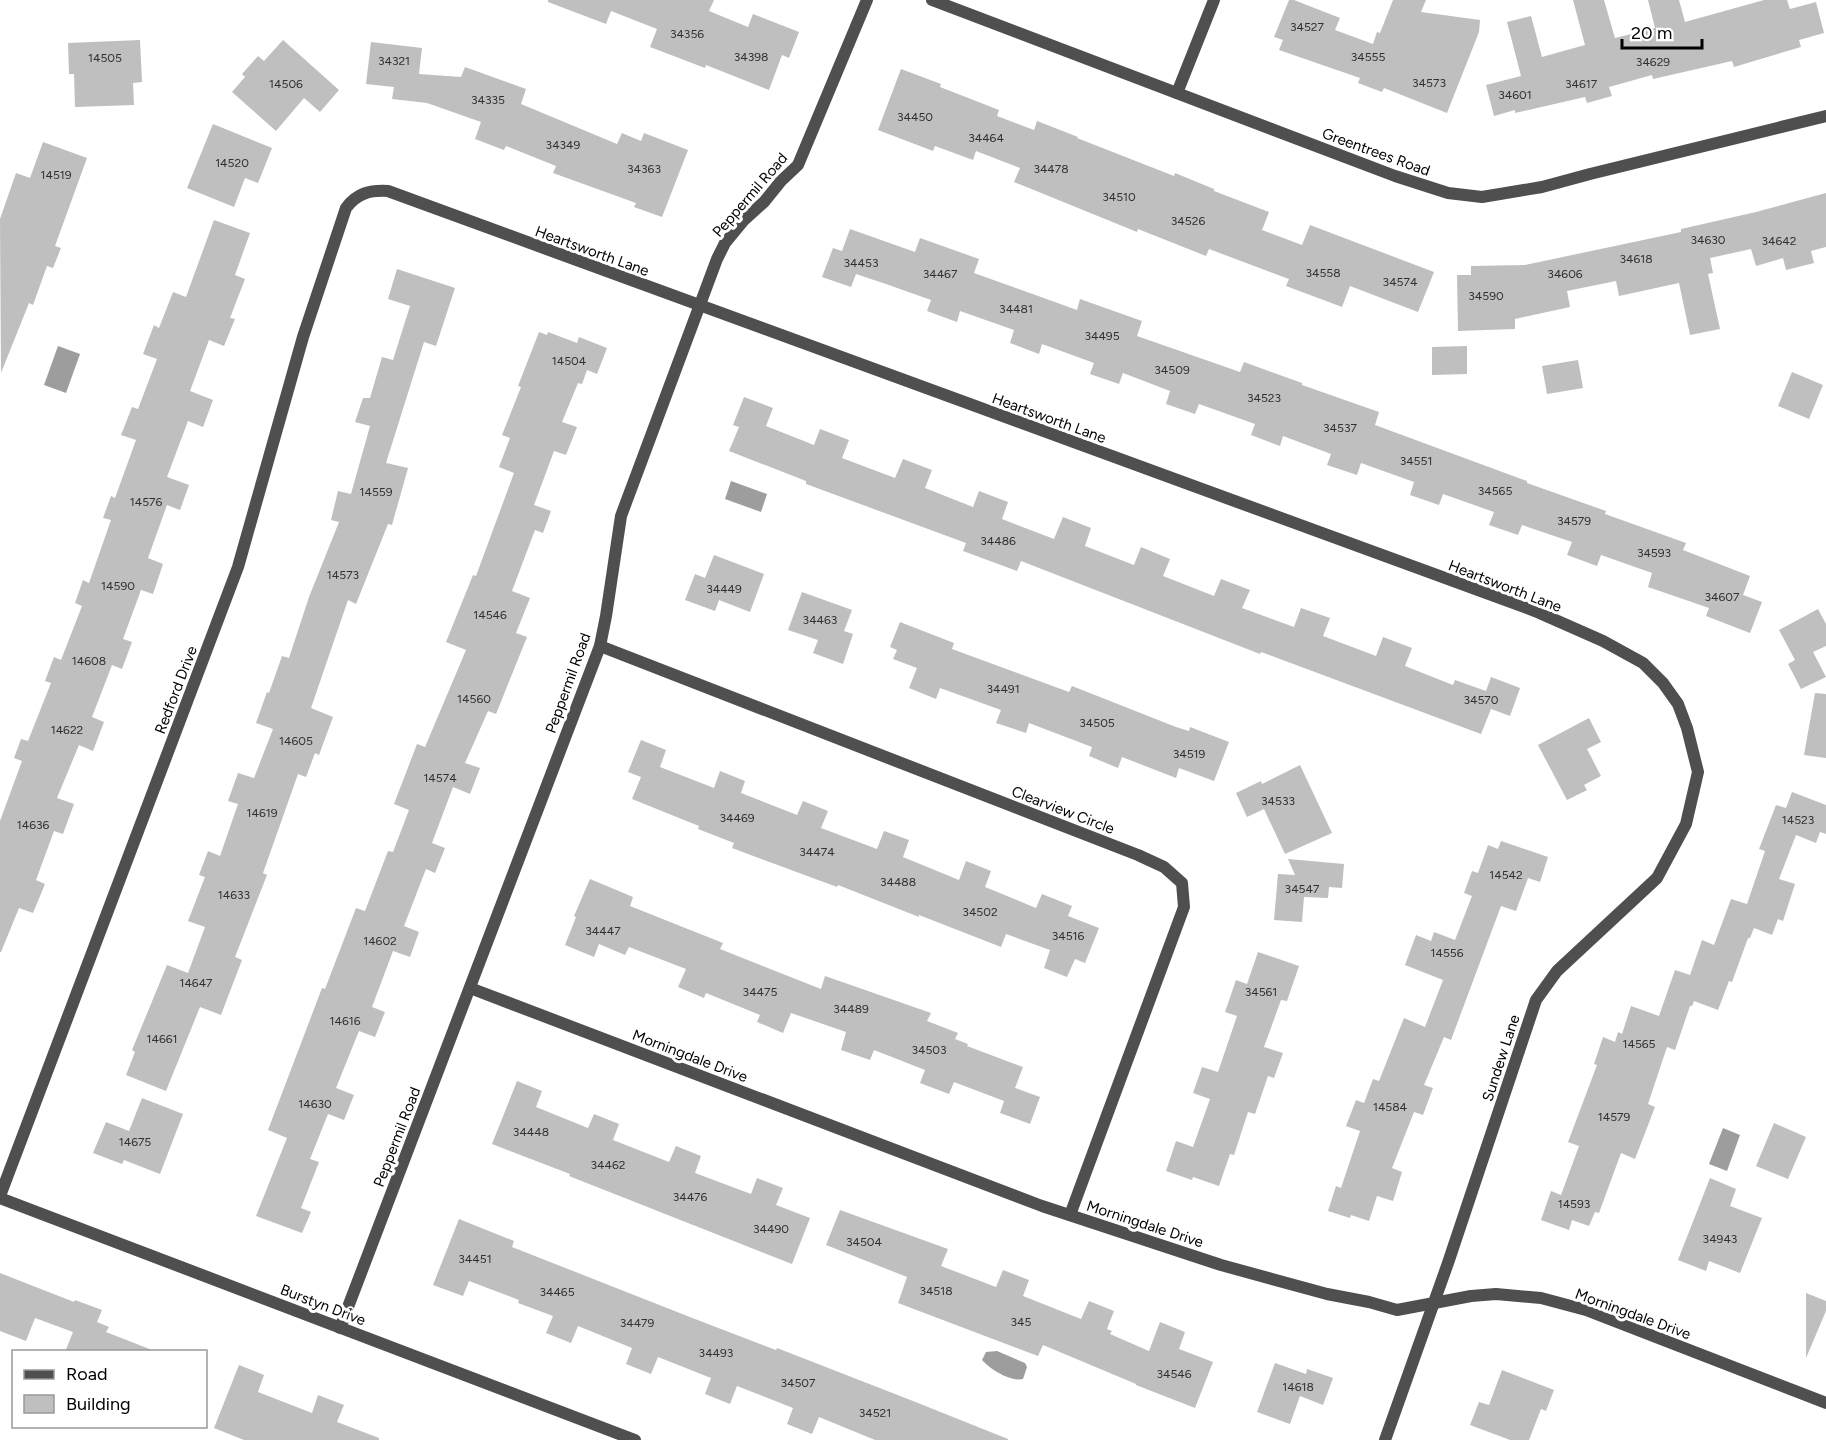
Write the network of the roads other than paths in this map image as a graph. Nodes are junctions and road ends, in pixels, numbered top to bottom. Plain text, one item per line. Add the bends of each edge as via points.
1 (867, 0) edge
2 (932, 0) edge
3 (1214, 0) edge
4 (1177, 93) junction
5 (1826, 116) edge
6 (364, 194) joint
7 (699, 306) junction
8 (600, 646) junction
9 (1688, 728) joint
10 (470, 987) junction
11 (0, 1197) edge
12 (1070, 1215) junction
13 (1434, 1303) junction
14 (340, 1328) junction
15 (1826, 1403) edge
16 (634, 1440) edge
17 (1385, 1440) edge

1 - 7 street, Peppermil Road via 798,165 725,243
2 - 4 street, Greentrees Road
3 - 4 street
4 - 5 street, Greentrees Road via 1395,176 1448,193 1482,197 1542,188
6 - 7 street, Heartsworth Lane via 388,191
6 - 11 street, Redford Drive via 346,208 303,337 238,567
7 - 8 street, Peppermil Road via 621,516
7 - 9 street, Heartsworth Lane via 1535,611 1643,663 1678,704
8 - 10 street, Peppermil Road
8 - 12 street, Clearview Circle via 1138,855 1164,867 1182,883 1184,907
9 - 13 street, Sundew Lane via 1698,772 1686,824 1657,878 1557,971 1536,1000
10 - 12 street, Morningdale Drive
10 - 14 street, Peppermil Road
11 - 14 street, Burstyn Drive
12 - 13 street, Morningdale Drive via 1221,1265 1327,1294 1397,1310
13 - 15 street, Morningdale Drive via 1496,1294 1541,1298 1586,1310
13 - 17 street, Sundew Lane
14 - 16 street, Burstyn Drive

